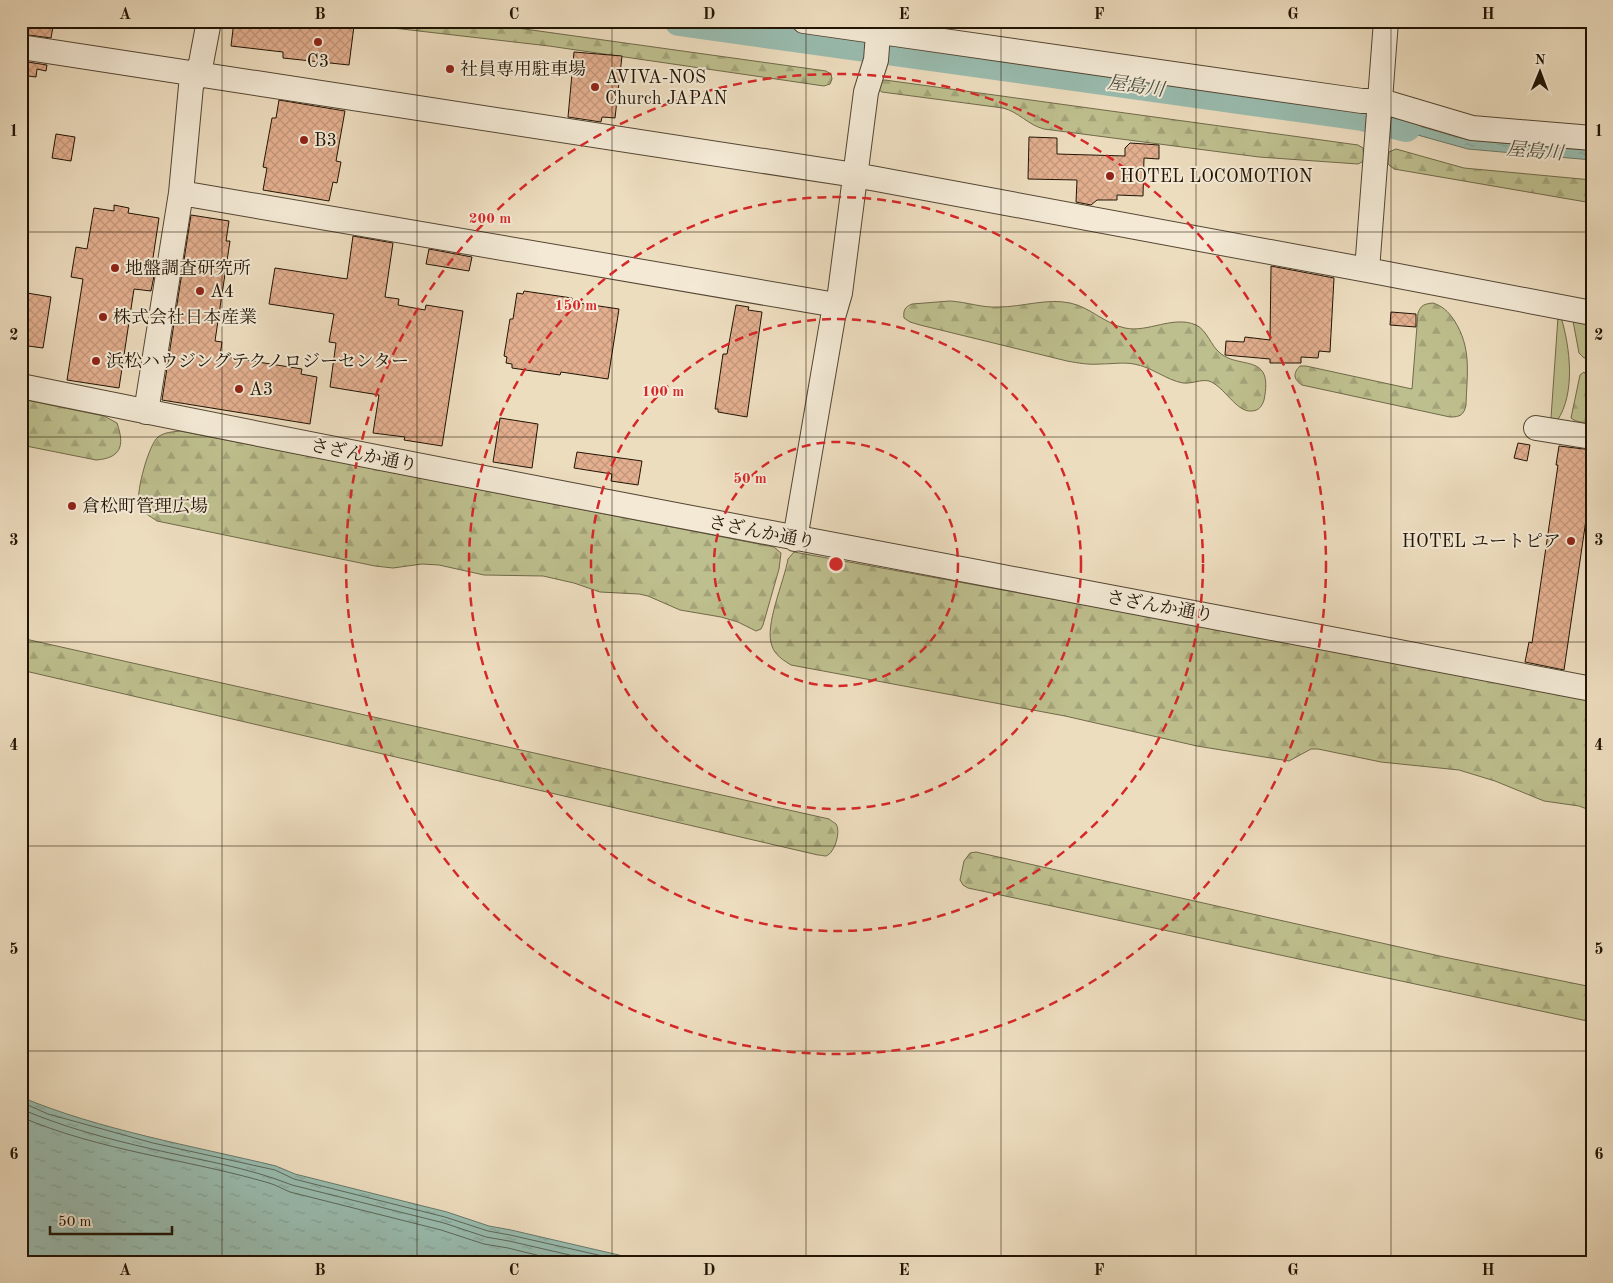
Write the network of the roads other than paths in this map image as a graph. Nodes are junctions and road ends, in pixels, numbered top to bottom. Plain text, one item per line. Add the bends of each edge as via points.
1 (209, 21) edge
2 (804, 21) edge
3 (1386, 21) edge
4 (878, 38) edge
5 (21, 47) edge
6 (196, 74) junction
7 (1380, 113) junction
8 (1592, 138) edge
9 (855, 175) junction
10 (181, 193) junction
11 (1367, 270) junction
12 (836, 305) junction
13 (1592, 313) edge
14 (21, 386) edge
15 (146, 412) junction
16 (1536, 428) dead end
17 (1592, 437) edge
18 (795, 538) junction
19 (1592, 689) edge

1 - 6 street
2 - 4 street
3 - 7 street
4 - 7 street via 1352,100
4 - 9 street via 866,92
5 - 6 street
6 - 9 street
6 - 10 street via 191,86
7 - 8 street via 1472,128
7 - 11 street
9 - 11 street
9 - 12 street
10 - 12 street
10 - 15 street
11 - 13 street
12 - 18 street
14 - 15 street, さざんか通り
15 - 18 street, さざんか通り
16 - 17 street
18 - 19 street, さざんか通り

